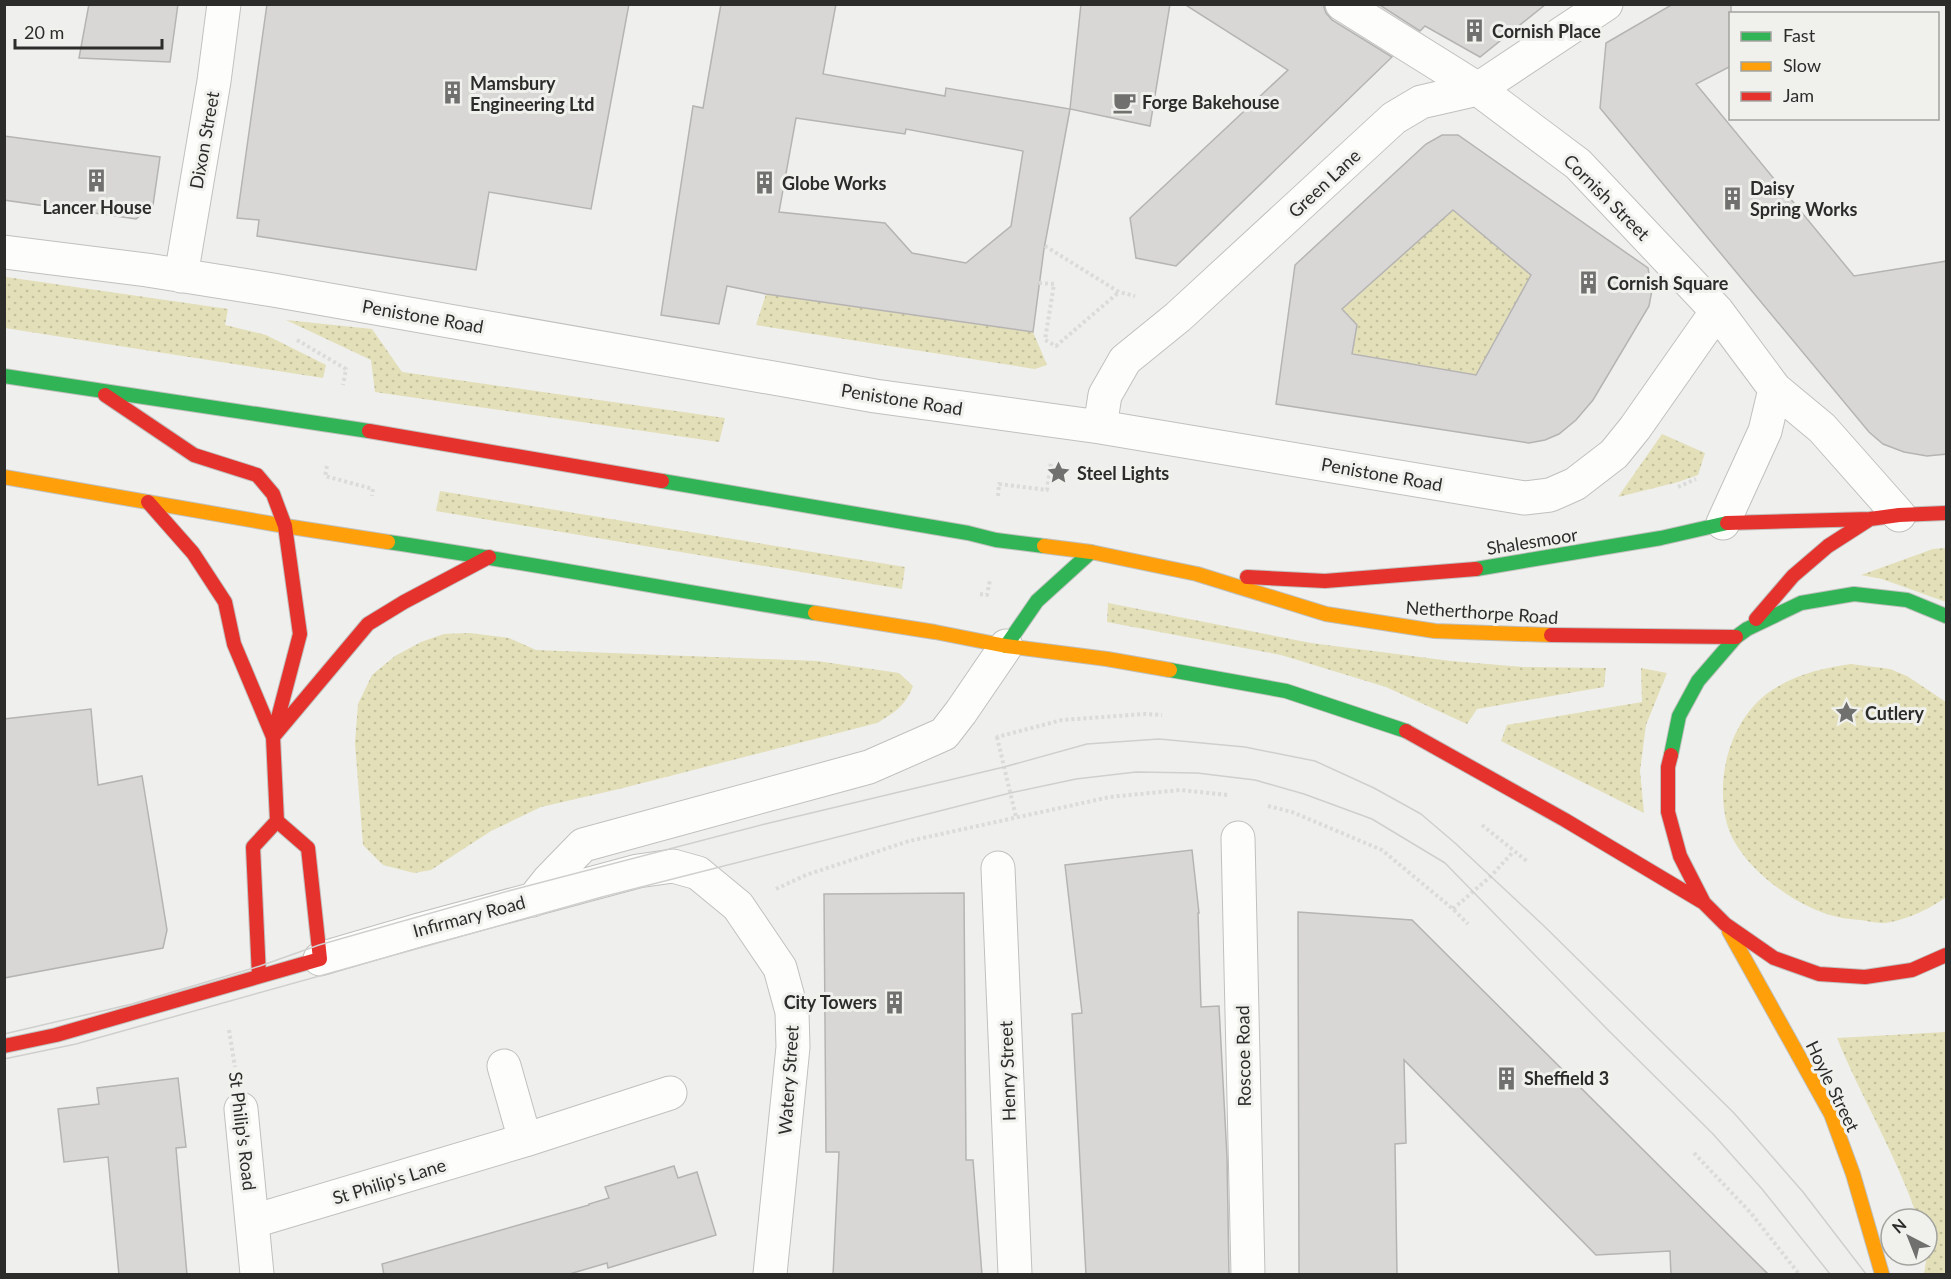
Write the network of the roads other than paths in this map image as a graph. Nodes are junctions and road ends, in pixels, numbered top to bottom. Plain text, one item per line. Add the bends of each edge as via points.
1 (224, 4) edge
2 (1342, 4) edge
3 (1606, 4) edge
4 (1478, 89) junction
5 (4, 252) edge
6 (181, 276) junction
7 (1717, 311) junction
8 (4, 376) edge
9 (96, 389) junction
10 (1775, 390) junction
11 (1100, 427) junction
12 (4, 477) edge
13 (148, 502) junction
14 (1947, 513) edge
15 (1885, 517) junction
16 (1722, 523) junction
17 (285, 526) junction
18 (1091, 552) junction
19 (489, 557) junction
20 (1197, 574) junction
21 (1947, 616) edge
22 (1747, 629) junction
23 (1736, 638) junction
24 (1006, 645) junction
25 (273, 737) junction
26 (277, 821) junction
27 (1238, 838) dead end
28 (998, 868) dead end
29 (533, 900) junction
30 (1704, 903) junction
31 (1725, 924) junction
32 (1947, 955) edge
33 (320, 959) junction
34 (259, 976) junction
35 (4, 1046) edge
36 (504, 1066) dead end
37 (670, 1093) dead end
38 (241, 1108) road end
39 (525, 1140) junction
40 (254, 1221) junction
41 (257, 1275) edge
42 (770, 1275) edge
43 (1015, 1275) edge
44 (1248, 1275) edge
45 (1882, 1275) edge

1 - 6 street, Dixon Street
2 - 4 street, Cornish Street
3 - 4 street, Green Lane
4 - 7 street, Cornish Street via 1578,164
4 - 11 street, Green Lane via 1421,102 1394,118 1185,311 1125,360 1105,395
5 - 6 street, Penistone Road
6 - 11 street, Penistone Road via 875,396
7 - 10 street, Cornish Street
7 - 11 street, Penistone Road via 1614,454 1575,484 1550,495 1524,498
8 - 9 main road, Netherthorpe Road
9 - 17 main road via 194,455 257,475 273,494
9 - 18 main road, Netherthorpe Road via 337,426 996,540
10 - 15 street, Cornish Street via 1822,428
10 - 16 street via 1765,431
12 - 13 main road
13 - 17 main road
13 - 25 main road via 193,553 225,602 234,644
14 - 15 main road, Shalesmoor
15 - 16 main road, Shalesmoor
15 - 22 main road via 1828,546 1793,576
16 - 20 main road, Shalesmoor via 1662,538 1485,568 1325,581
17 - 19 main road
17 - 25 main road via 300,634
18 - 20 main road, Netherthorpe Road
18 - 24 main road via 1037,601
19 - 24 main road
19 - 25 main road via 368,624
20 - 23 main road, Netherthorpe Road via 1326,614 1435,631
21 - 22 main road via 1907,600 1854,594 1801,603
22 - 23 main road
23 - 30 main road via 1698,681 1679,716 1668,767 1668,812 1680,856
24 - 29 street, Infirmary Road via 944,734 869,767 583,845
24 - 30 main road via 1286,691 1411,733
25 - 26 main road
26 - 33 main road via 308,848
26 - 34 main road via 253,847
27 - 44 street, Roscoe Road
28 - 43 street, Henry Street
29 - 33 street, Infirmary Road
29 - 42 street, Watery Street via 638,871 673,866 698,873 738,906 780,968 792,1012 793,1047
30 - 31 main road
31 - 32 main road via 1774,958 1819,974 1865,977 1912,970
31 - 45 main road, Hoyle Street via 1831,1114
33 - 34 main road, Infirmary Road
34 - 35 main road, Infirmary Road via 56,1035
36 - 39 street
37 - 39 street, St Philip's Lane
38 - 40 street, St Philip's Road
39 - 40 street, St Philip's Lane
40 - 41 street, St Philip's Road

